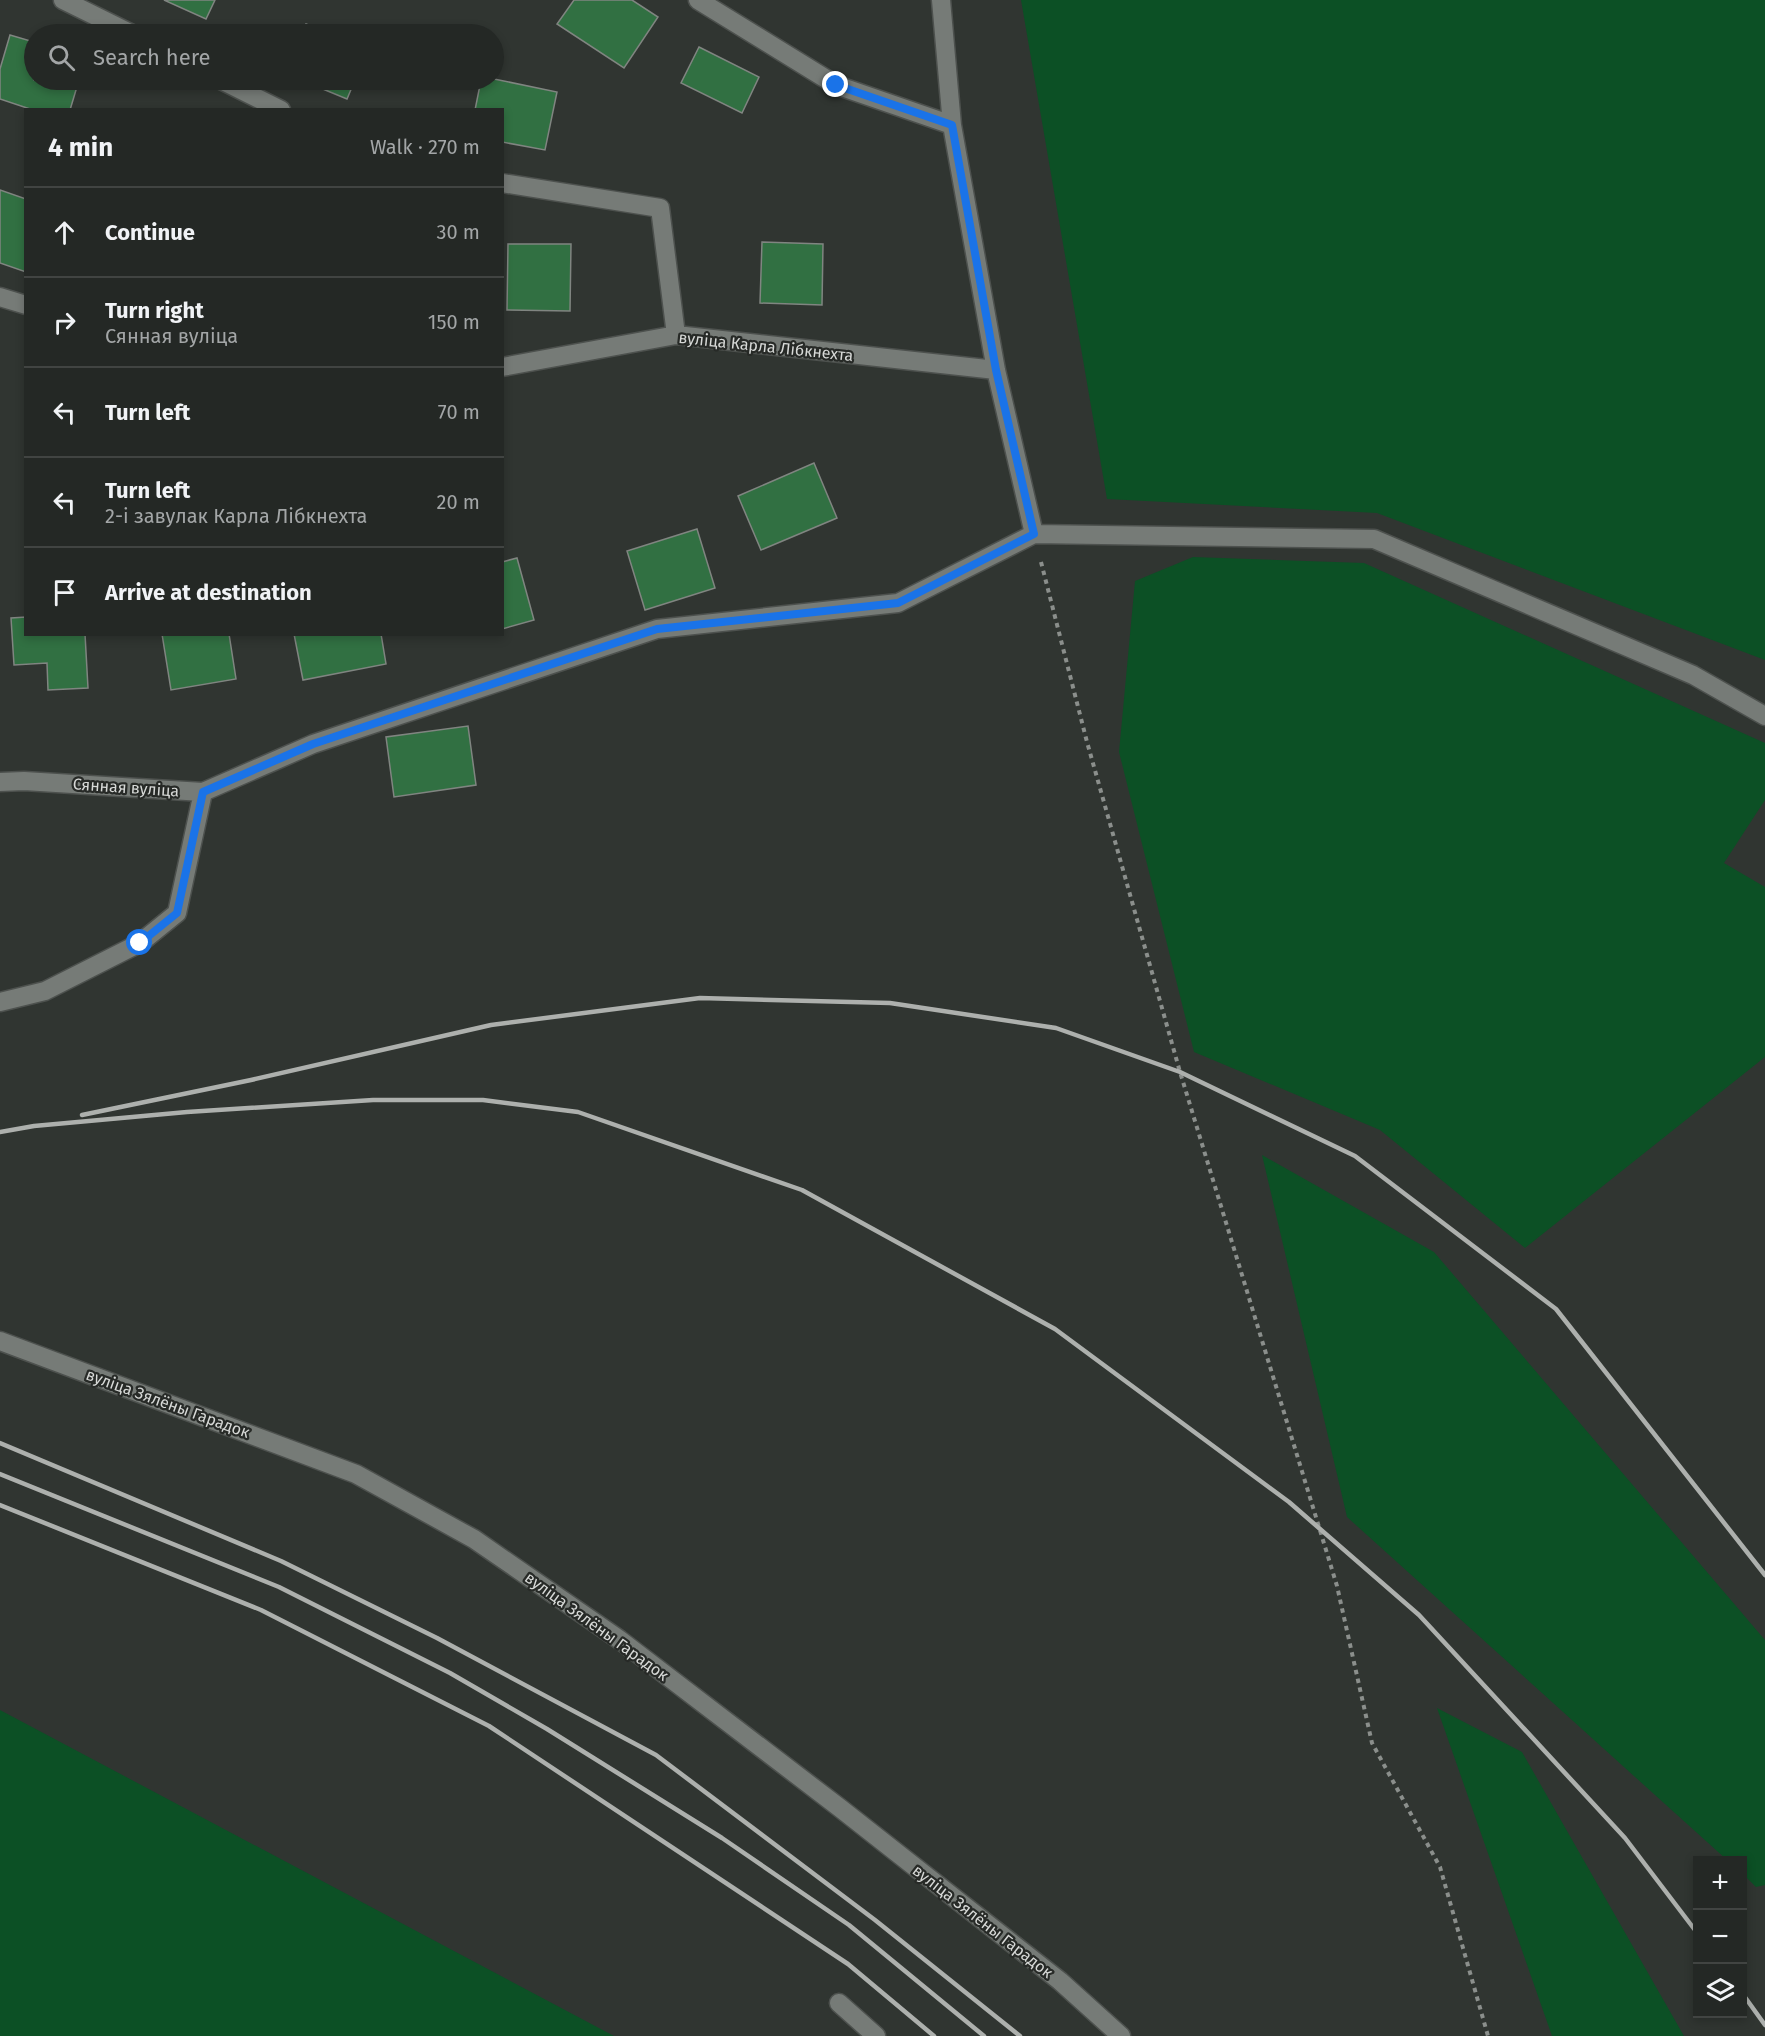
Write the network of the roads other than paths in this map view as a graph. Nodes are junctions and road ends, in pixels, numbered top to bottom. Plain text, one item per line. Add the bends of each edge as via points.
1 (63, 0) edge
2 (698, 0) edge
3 (941, 0) edge
4 (112, 24) edge
5 (241, 90) edge
6 (277, 108) edge
7 (952, 125) junction
8 (504, 183) edge
9 (0, 297) edge
10 (24, 304) edge
11 (676, 335) junction
12 (504, 368) edge
13 (996, 370) junction
14 (1034, 534) junction
15 (1765, 716) edge
16 (0, 782) edge
17 (203, 792) junction
18 (0, 1002) edge
19 (0, 1341) edge
20 (839, 2003) dead end
21 (876, 2036) edge
22 (1121, 2036) edge

1 - 4 street
2 - 7 street via 836,85
3 - 7 street
5 - 6 street
7 - 13 street
8 - 11 street via 660,208
9 - 10 street
11 - 12 street, вуліца Карла Лібкнехта
11 - 13 street, вуліца Карла Лібкнехта
13 - 14 street
14 - 15 street via 1374,539 1693,675
14 - 17 street, Сянная вуліца via 898,603 657,629 313,744
16 - 17 street, Сянная вуліца
17 - 18 street via 177,913 140,943 45,991
19 - 22 street, вуліца Зялёны Гарадок via 356,1474 474,1539 620,1640 840,1808 1060,1982
20 - 21 street

